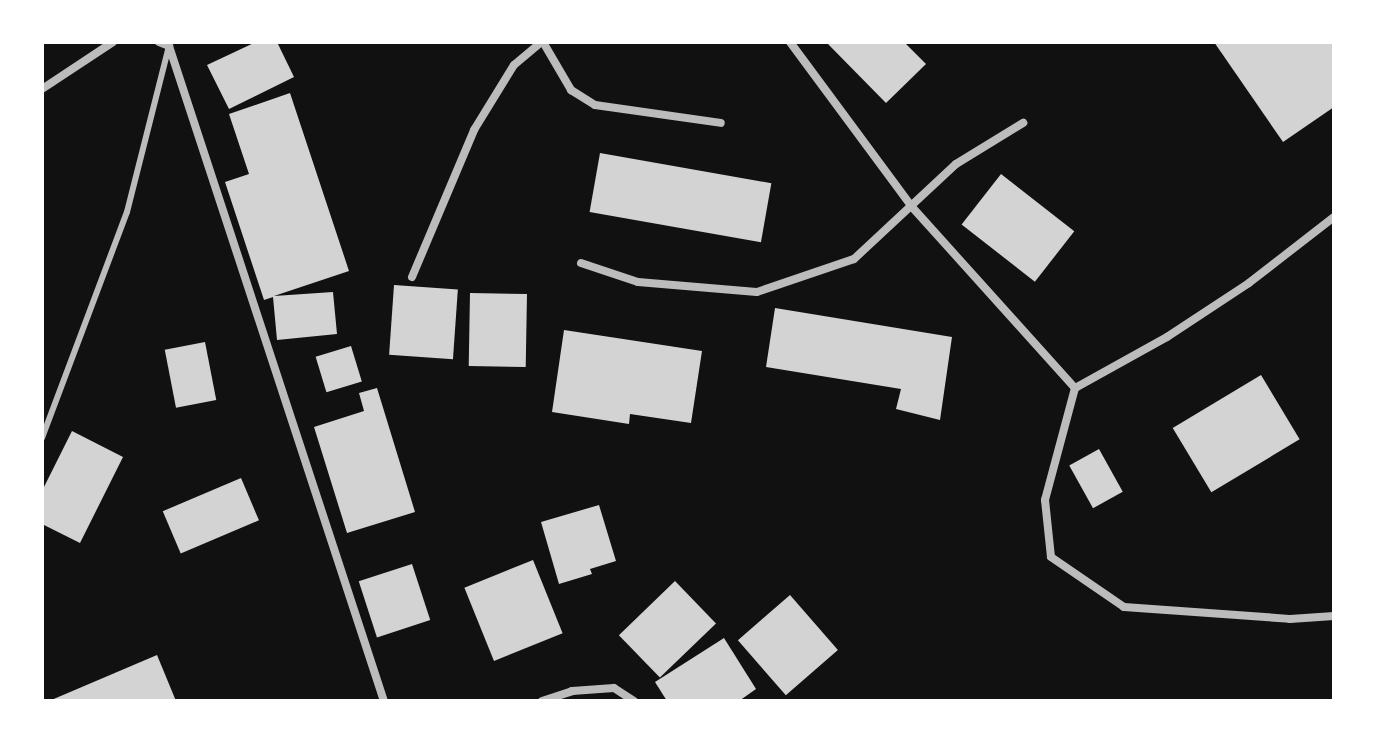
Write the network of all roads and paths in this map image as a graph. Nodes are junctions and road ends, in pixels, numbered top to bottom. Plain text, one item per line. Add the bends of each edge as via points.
1 (113, 42) edge
2 (159, 42) edge
3 (542, 42) edge
4 (790, 42) edge
5 (170, 44) edge
6 (42, 89) edge
7 (721, 123) dead end
8 (1023, 123) dead end
9 (912, 207) junction
10 (1334, 217) edge
11 (581, 263) dead end
12 (412, 277) dead end
13 (1075, 388) junction
14 (42, 438) edge
15 (1334, 616) edge
16 (384, 701) edge
17 (542, 701) edge
18 (634, 701) edge

1 - 6 street
2 - 5 street
3 - 7 street via 571,90 595,105
3 - 12 street via 514,65 474,130
4 - 9 street
5 - 14 lane via 127,212
5 - 16 street
8 - 9 street via 956,164
9 - 11 street via 854,259 757,292 638,282
9 - 13 street
10 - 13 street via 1249,283
13 - 15 street via 1045,500 1051,557 1124,607 1290,619
17 - 18 street via 572,691 614,688

